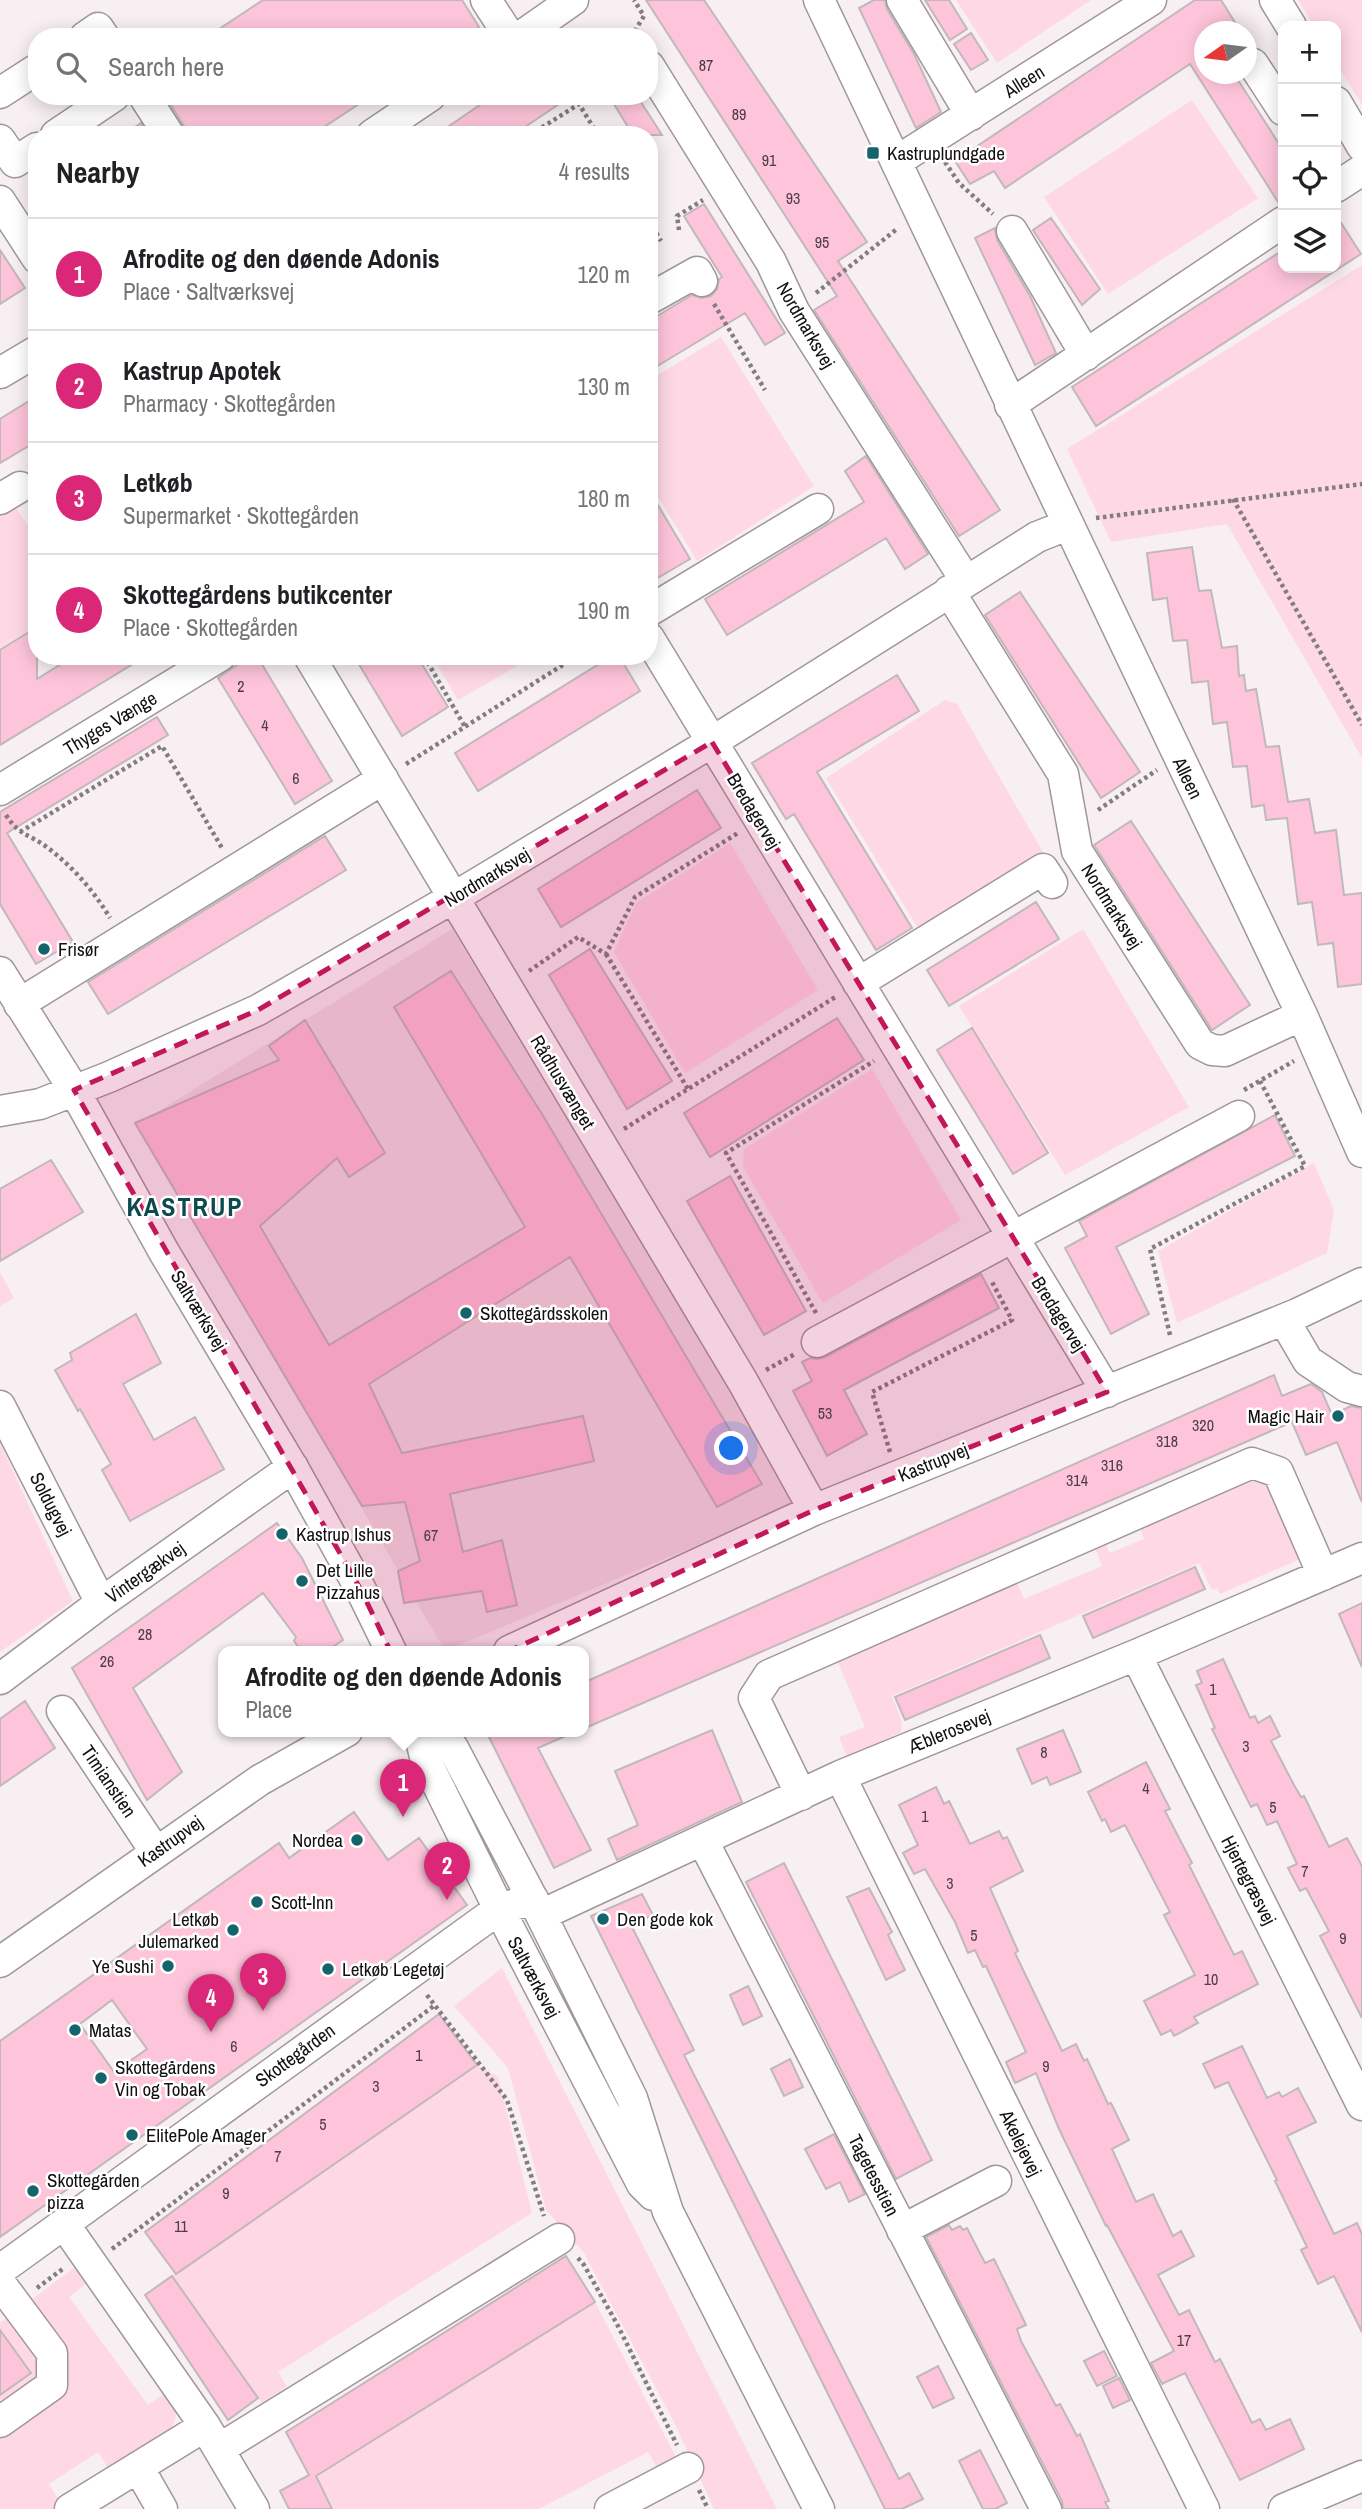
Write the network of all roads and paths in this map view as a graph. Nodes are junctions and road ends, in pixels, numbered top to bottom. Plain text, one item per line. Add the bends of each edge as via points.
1 (486, 0) edge
2 (573, 0) edge
3 (634, 0) edge
4 (819, 0) edge
5 (902, 0) edge
6 (1151, 0) edge
7 (1275, 0) edge
8 (1288, 21) edge
9 (504, 28) edge
10 (533, 28) edge
11 (637, 28) edge
12 (1257, 69) edge
13 (28, 75) edge
14 (658, 80) edge
15 (0, 93) edge
16 (1278, 102) edge
17 (101, 105) edge
18 (150, 105) edge
19 (417, 105) edge
20 (577, 105) edge
21 (580, 105) edge
22 (1341, 110) edge
23 (971, 115) junction
24 (69, 126) edge
25 (163, 126) edge
26 (385, 126) edge
27 (544, 126) edge
28 (592, 126) edge
29 (0, 140) edge
30 (930, 140) junction
31 (1362, 146) edge
32 (28, 154) edge
33 (897, 161) junction
34 (1362, 170) edge
35 (1341, 184) edge
36 (724, 186) junction
37 (0, 201) edge
38 (919, 211) junction
39 (1278, 225) edge
40 (679, 230) dead end
41 (1012, 231) joint
42 (658, 236) edge
43 (661, 241) dead end
44 (28, 244) edge
45 (702, 281) joint
46 (658, 294) edge
47 (794, 312) junction
48 (1086, 355) junction
49 (28, 356) edge
50 (0, 373) edge
51 (765, 390) dead end
52 (1010, 405) junction
53 (1362, 484) edge
54 (1233, 499) junction
55 (818, 509) dead end
56 (1067, 525) junction
57 (958, 586) junction
58 (658, 606) edge
59 (658, 653) edge
60 (205, 665) edge
61 (314, 665) edge
62 (429, 665) edge
63 (563, 665) edge
64 (1362, 724) edge
65 (465, 727) junction
66 (712, 742) junction
67 (1177, 756) junction
68 (383, 779) junction
69 (0, 790) edge
70 (0, 805) edge
71 (759, 820) junction
72 (1074, 826) junction
73 (20, 832) junction
74 (235, 870) junction
75 (1052, 883) dead end
76 (453, 898) junction
77 (123, 939) junction
78 (606, 954) junction
79 (0, 972) edge
80 (858, 983) junction
81 (506, 986) junction
82 (19, 1004) junction
83 (1301, 1015) junction
84 (897, 1047) junction
85 (1316, 1048) junction
86 (1260, 1081) junction
87 (688, 1089) junction
88 (74, 1090) junction
89 (0, 1111) edge
90 (1239, 1116) joint
91 (601, 1144) junction
92 (1362, 1152) edge
93 (1011, 1237) junction
94 (978, 1255) junction
95 (1362, 1283) edge
96 (1284, 1320) junction
97 (823, 1339) junction
98 (1177, 1363) junction
99 (743, 1382) junction
100 (1362, 1391) edge
101 (1107, 1392) junction
102 (0, 1406) edge
103 (293, 1467) junction
104 (898, 1476) junction
105 (814, 1510) junction
106 (1362, 1558) edge
107 (1322, 1575) junction
108 (101, 1603) junction
109 (389, 1646) edge
110 (520, 1646) edge
111 (1136, 1655) junction
112 (0, 1679) edge
113 (62, 1711) dead end
114 (336, 1737) edge
115 (420, 1737) edge
116 (445, 1737) edge
117 (840, 1776) junction
118 (801, 1795) junction
119 (703, 1841) junction
120 (155, 1851) junction
121 (537, 1907) junction
122 (499, 1909) junction
123 (0, 1962) edge
124 (436, 2006) dead end
125 (1362, 2105) edge
126 (996, 2181) dead end
127 (668, 2212) junction
128 (64, 2224) junction
129 (902, 2230) junction
130 (559, 2239) dead end
131 (88, 2258) junction
132 (0, 2270) edge
133 (8, 2293) edge
134 (0, 2422) edge
135 (212, 2437) junction
136 (138, 2467) junction
137 (688, 2469) dead end
138 (1362, 2476) edge
139 (70, 2509) edge
140 (162, 2509) edge
141 (254, 2509) edge
142 (610, 2509) edge
143 (819, 2509) edge
144 (1046, 2509) edge
145 (1204, 2509) edge
146 (1284, 2509) edge

1 - 9 street
2 - 10 street
3 - 11 path via 644,16
4 - 33 street, Alleen
5 - 23 street
6 - 23 street, Alleen
7 - 8 street
12 - 16 street
13 - 15 street
14 - 36 street, Nordmarksvej
17 - 24 street
18 - 25 street
19 - 26 street
20 - 27 path
21 - 28 path
22 - 31 street
23 - 30 street, Alleen
29 - 32 street via 15,162
30 - 33 street, Alleen
30 - 41 path via 959,183
33 - 38 street, Alleen
34 - 35 street
36 - 40 path via 677,216
36 - 47 street, Nordmarksvej via 771,262
37 - 44 street
38 - 47 path
38 - 52 street, Alleen
39 - 48 street
41 - 48 street
42 - 43 path
45 - 46 street via 696,272
45 - 51 path
47 - 57 street, Nordmarksvej
48 - 52 street
49 - 50 street
52 - 56 street, Alleen
53 - 54 path
54 - 56 path
54 - 64 path
55 - 58 street
56 - 57 street, Nordmarksvej via 1037,537
56 - 67 street, Alleen
57 - 66 street, Nordmarksvej
57 - 72 street, Nordmarksvej via 1063,774
59 - 66 street, Bredagervej
60 - 69 street, Thyges Vænge
61 - 68 street, Rådhusvænget
62 - 65 path
63 - 65 path
65 - 68 path
66 - 71 street, Bredagervej
66 - 76 street, Nordmarksvej
67 - 72 path
67 - 83 street, Alleen
68 - 74 street
68 - 76 street, Rådhusvænget
70 - 73 path
71 - 78 path via 635,897
71 - 80 street, Bredagervej
72 - 83 street, Nordmarksvej via 1077,851 1200,1044 1225,1051
73 - 74 path via 162,746
73 - 77 path via 72,867
74 - 77 street
75 - 80 street via 1043,869
76 - 81 street, Rådhusvænget
76 - 88 street, Nordmarksvej via 258,1010
77 - 82 street
78 - 81 path via 578,937
78 - 87 path
79 - 82 street, Saltværksvej
80 - 84 street, Bredagervej
80 - 87 path
81 - 91 street, Rådhusvænget
82 - 88 street, Saltværksvej
83 - 85 street, Alleen
84 - 93 street, Bredagervej
84 - 97 path via 726,1153
85 - 86 path
85 - 92 street, Alleen
86 - 90 path via 1232,1097
86 - 98 path via 1305,1166 1150,1249
87 - 91 path
88 - 89 street, Nordmarksvej via 40,1104
88 - 103 street, Saltværksvej via 164,1252
90 - 93 street
91 - 99 street, Rådhusvænget
93 - 94 street
93 - 101 street, Bredagervej
94 - 97 street
94 - 104 path via 1012,1320 872,1392
95 - 96 street, Kastrupvej
96 - 98 street, Kastrupvej
96 - 100 street via 1308,1361 1347,1387
97 - 99 path
98 - 101 street, Kastrupvej
99 - 105 street, Rådhusvænget
101 - 104 street, Kastrupvej
102 - 108 street, Soldugvej
103 - 108 street, Vintergækvej
103 - 109 street, Saltværksvej
104 - 105 street, Kastrupvej
105 - 110 street, Kastrupvej
106 - 107 street, Æblerosevej
107 - 111 street, Æblerosevej
107 - 118 street via 1278,1472 1252,1463 769,1675 754,1698
108 - 112 street, Vintergækvej
111 - 117 street, Æblerosevej
111 - 125 street, Hjertegræsvej
113 - 120 street, Timianstien
114 - 120 street, Kastrupvej via 260,1780
115 - 122 street, Saltværksvej via 426,1761
116 - 121 street, Saltværksvej
117 - 118 street, Æblerosevej
117 - 145 street, Akelejevej
118 - 119 street, Æblerosevej
119 - 121 street, Æblerosevej
119 - 129 street, Tagetesstien
120 - 123 street, Kastrupvej
121 - 122 street, Skottegården
121 - 127 street, Saltværksvej via 632,2098
122 - 127 street, Saltværksvej via 642,2184
122 - 128 street, Skottegården
124 - 131 path
126 - 129 street
127 - 143 street, Saltværksvej
128 - 131 street
128 - 132 street, Skottegården
129 - 144 street, Tagetesstien
130 - 135 street
131 - 133 path
131 - 135 street
133 - 134 street via 52,2353 52,2385
135 - 136 street
135 - 141 street
136 - 139 street
136 - 140 street
137 - 142 street
138 - 146 street

